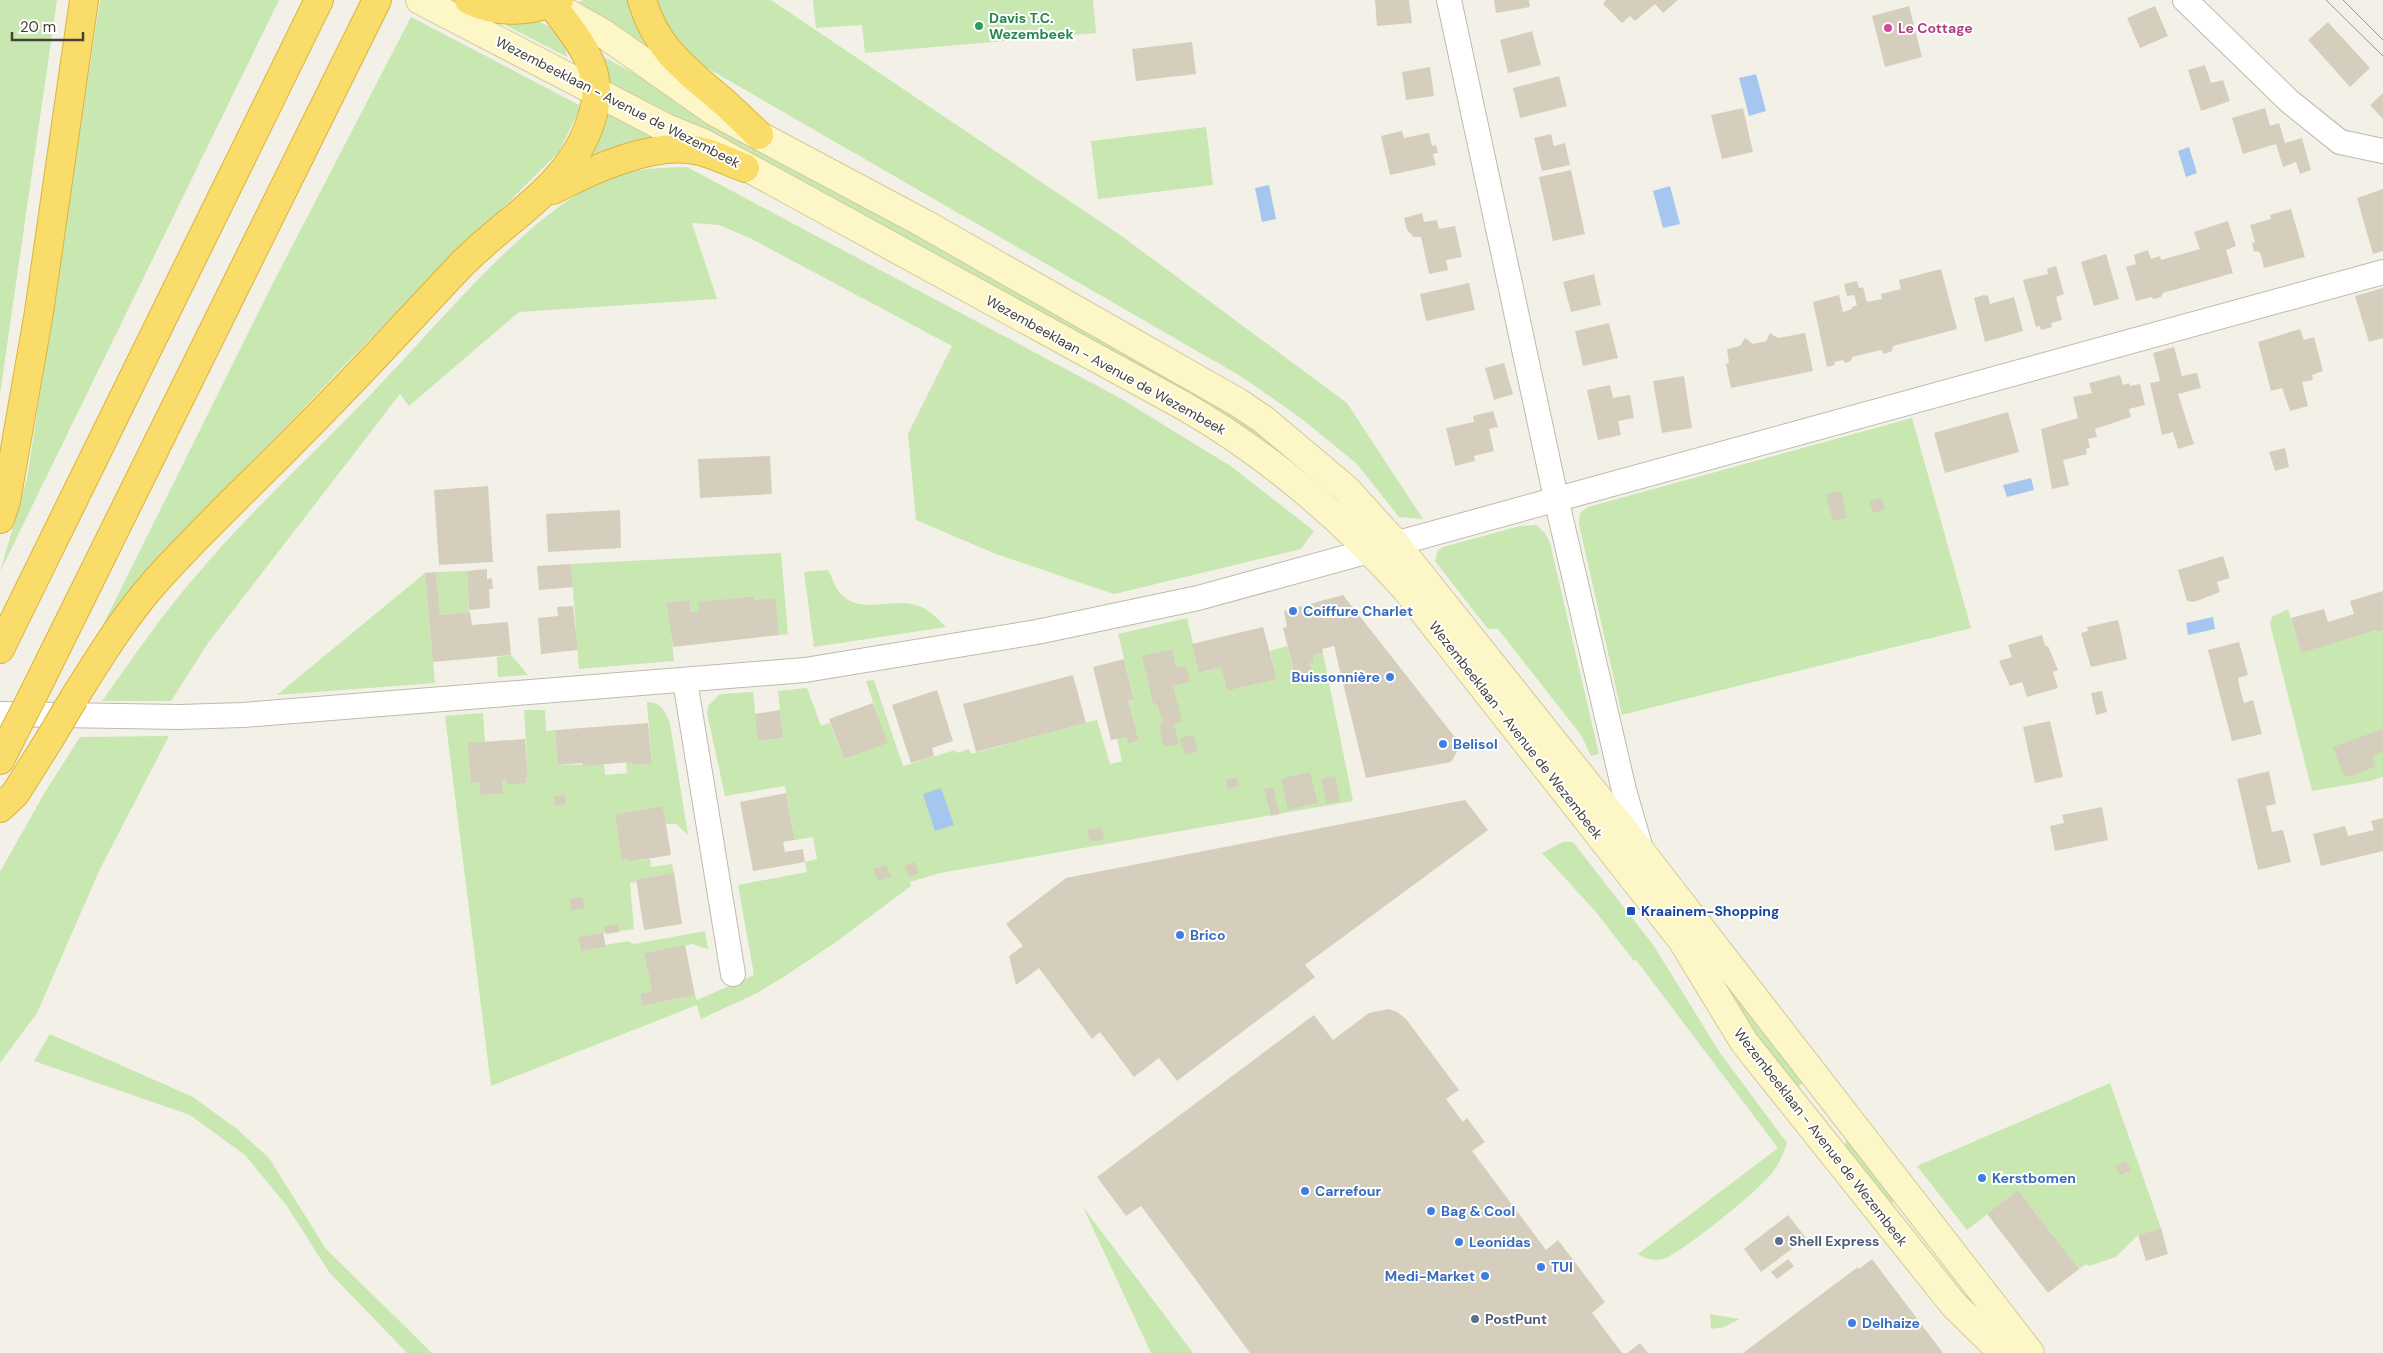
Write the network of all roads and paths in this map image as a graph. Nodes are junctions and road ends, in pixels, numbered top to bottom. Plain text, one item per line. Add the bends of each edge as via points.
1 (84, 0) edge
2 (319, 0) edge
3 (420, 0) edge
4 (469, 0) edge
5 (642, 0) edge
6 (1450, 0) edge
7 (2185, 0) edge
8 (552, 1) edge
9 (376, 2) edge
10 (597, 93) junction
11 (759, 135) junction
12 (2383, 151) edge
13 (745, 168) junction
14 (538, 198) junction
15 (2383, 272) edge
16 (1556, 498) junction
17 (0, 519) edge
18 (1383, 547) junction
19 (0, 648) edge
20 (685, 681) junction
21 (0, 714) edge
22 (5, 749) edge
23 (0, 808) edge
24 (1642, 853) junction
25 (733, 974) dead end
26 (2003, 1353) edge
27 (2030, 1353) edge

1 - 17 highway via 38,312 6,501
2 - 19 highway
3 - 10 main road, Wezembeeklaan - Avenue de Wezembeek
4 - 8 highway via 483,7 520,10
5 - 11 highway via 659,41 689,75 720,98
6 - 16 street
7 - 12 street via 2289,101 2340,142
8 - 10 highway via 577,37 590,63
8 - 11 main road, Wezembeeklaan - Avenue de Wezembeek via 715,112
9 - 22 highway, bridge
10 - 13 main road, Wezembeeklaan - Avenue de Wezembeek via 703,143
10 - 14 highway via 584,138 566,170
11 - 18 main road, Wezembeeklaan - Avenue de Wezembeek via 925,224 1239,403 1346,489
13 - 14 highway via 695,150 647,153 588,172
13 - 18 main road, Wezembeeklaan - Avenue de Wezembeek via 1219,426
14 - 23 highway, bridge via 503,225 463,263 154,584 102,654 15,794
15 - 16 street
16 - 18 street
16 - 24 street via 1624,790
18 - 20 street via 1198,598 1037,632 805,670
18 - 24 main road, Wezembeeklaan - Avenue de Wezembeek
18 - 26 main road, Wezembeeklaan - Avenue de Wezembeek via 1406,589 1682,940 1744,1042 1954,1305
20 - 21 street via 244,715
20 - 25 street
24 - 27 main road, Wezembeeklaan - Avenue de Wezembeek

